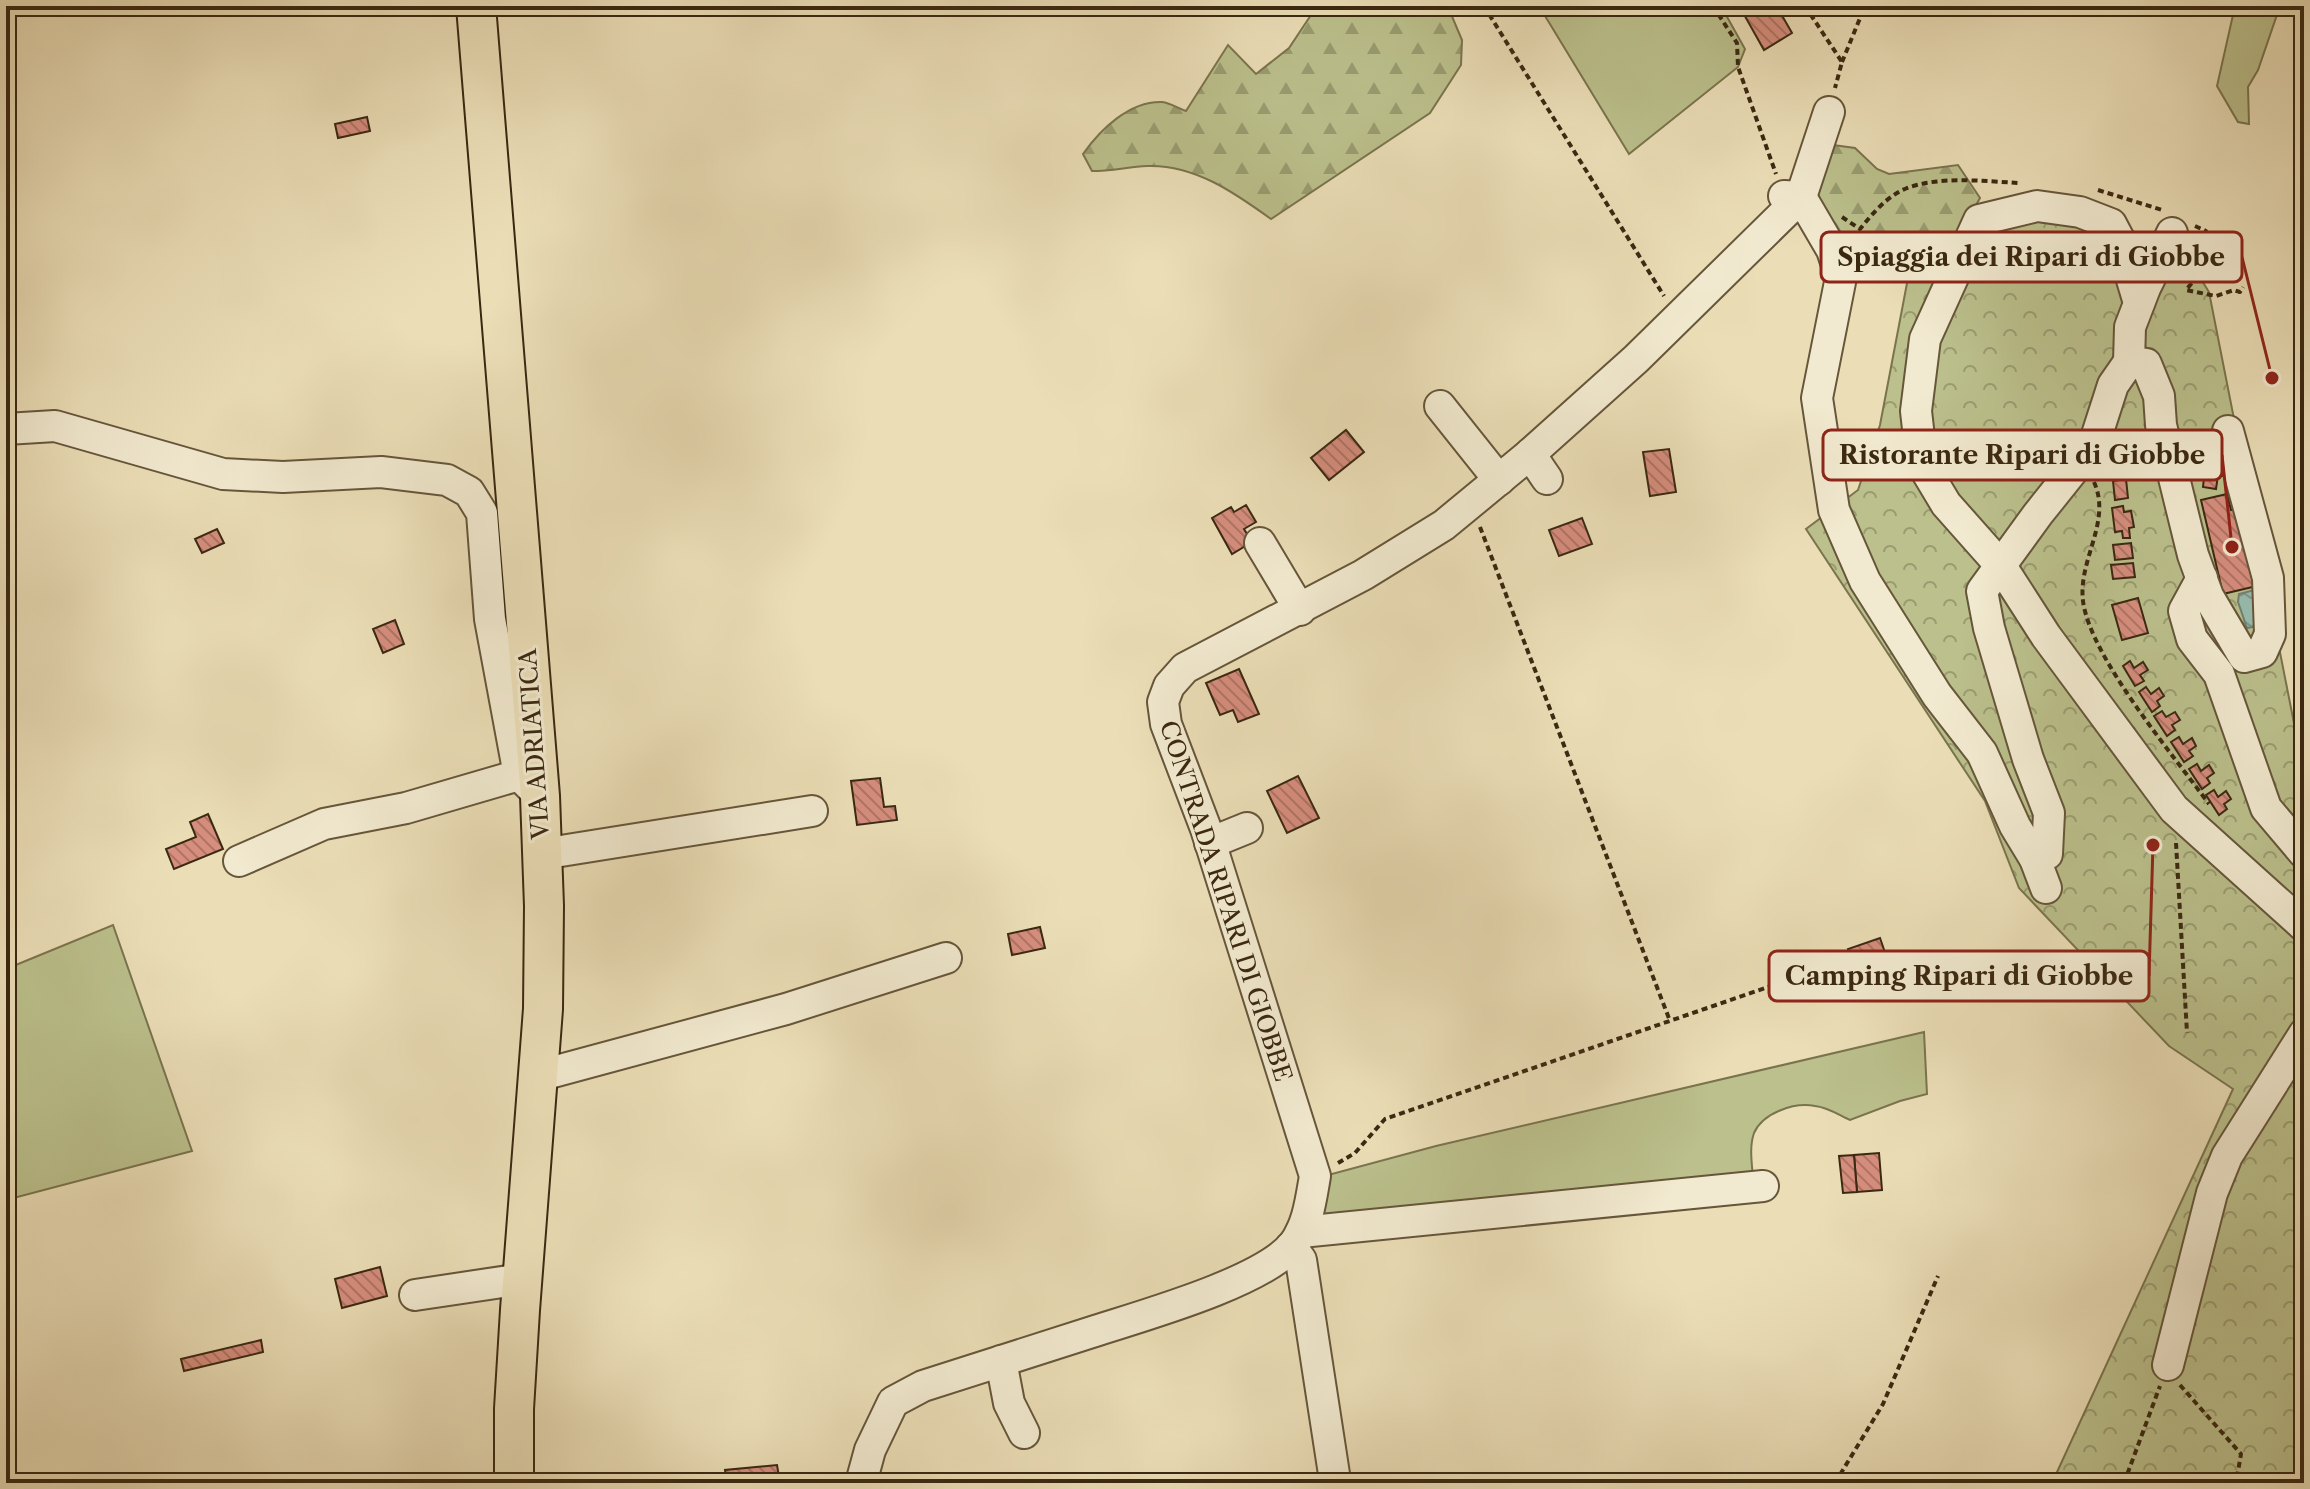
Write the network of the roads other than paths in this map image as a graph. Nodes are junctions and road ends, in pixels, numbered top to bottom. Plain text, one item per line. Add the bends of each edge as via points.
1 (476, 6) edge
2 (1829, 112) road end
3 (1792, 196) junction
4 (2172, 233) dead end
5 (2139, 303) junction
6 (2129, 362) junction
7 (1440, 406) dead end
8 (6, 429) edge
9 (2228, 431) dead end
10 (1530, 454) junction
11 (1547, 479) dead end
12 (1499, 480) junction
13 (1260, 543) dead end
14 (2001, 566) junction
15 (2202, 578) junction
16 (1300, 610) junction
17 (529, 786) junction
18 (812, 811) dead end
19 (1247, 828) dead end
20 (1210, 843) junction
21 (2304, 853) edge
22 (542, 854) junction
23 (2035, 859) junction
24 (239, 861) dead end
25 (2046, 888) dead end
26 (2304, 926) edge
27 (946, 958) dead end
28 (2304, 1034) edge
29 (538, 1076) junction
30 (1763, 1186) dead end
31 (1296, 1240) junction
32 (522, 1279) junction
33 (415, 1295) dead end
34 (1001, 1361) junction
35 (2168, 1365) road end
36 (1024, 1433) dead end
37 (1334, 1474) dead end
38 (514, 1483) edge
39 (861, 1483) edge

1 - 17 main road, VIA ADRIATICA
2 - 3 street, CONTRADA RIPARI DI GIOBBE
3 - 10 street, CONTRADA RIPARI DI GIOBBE via 1678,318
3 - 23 street via 1832,250 1841,277 1817,398 1834,510 1865,581 1937,695 1982,753
4 - 5 street
5 - 6 street via 2130,327
5 - 14 street via 2111,224 2080,212 2037,206 1979,220 1925,339 1916,411 1922,464 1946,504
6 - 14 street via 2113,385 2094,444
6 - 15 street via 2146,364 2159,396 2161,425
7 - 12 street
8 - 17 street via 55,426 223,474 381,472 447,480 469,492 482,513 490,619
9 - 15 street via 2268,578 2270,634 2262,652 2244,657
10 - 11 street
10 - 12 street, CONTRADA RIPARI DI GIOBBE
12 - 16 street, CONTRADA RIPARI DI GIOBBE via 1430,534
13 - 16 street
14 - 23 street via 1982,591 2023,744 2049,813 2047,854
14 - 26 street via 2174,809
15 - 21 street via 2184,611 2192,639 2219,674 2266,808
16 - 20 street, CONTRADA RIPARI DI GIOBBE via 1185,668 1169,686 1163,702 1166,724
17 - 22 main road, VIA ADRIATICA
17 - 24 street via 324,824
18 - 22 street
19 - 20 street
20 - 31 street, CONTRADA RIPARI DI GIOBBE via 1315,1176
22 - 29 main road, VIA ADRIATICA
23 - 25 street
27 - 29 street via 786,1009
28 - 35 street via 2227,1156 2212,1193
29 - 32 main road, VIA ADRIATICA
30 - 31 street
31 - 34 street via 1268,1265 1206,1294
31 - 37 street
32 - 33 street
32 - 38 main road, VIA ADRIATICA
34 - 36 street via 1009,1403
34 - 39 street via 923,1386 893,1402

